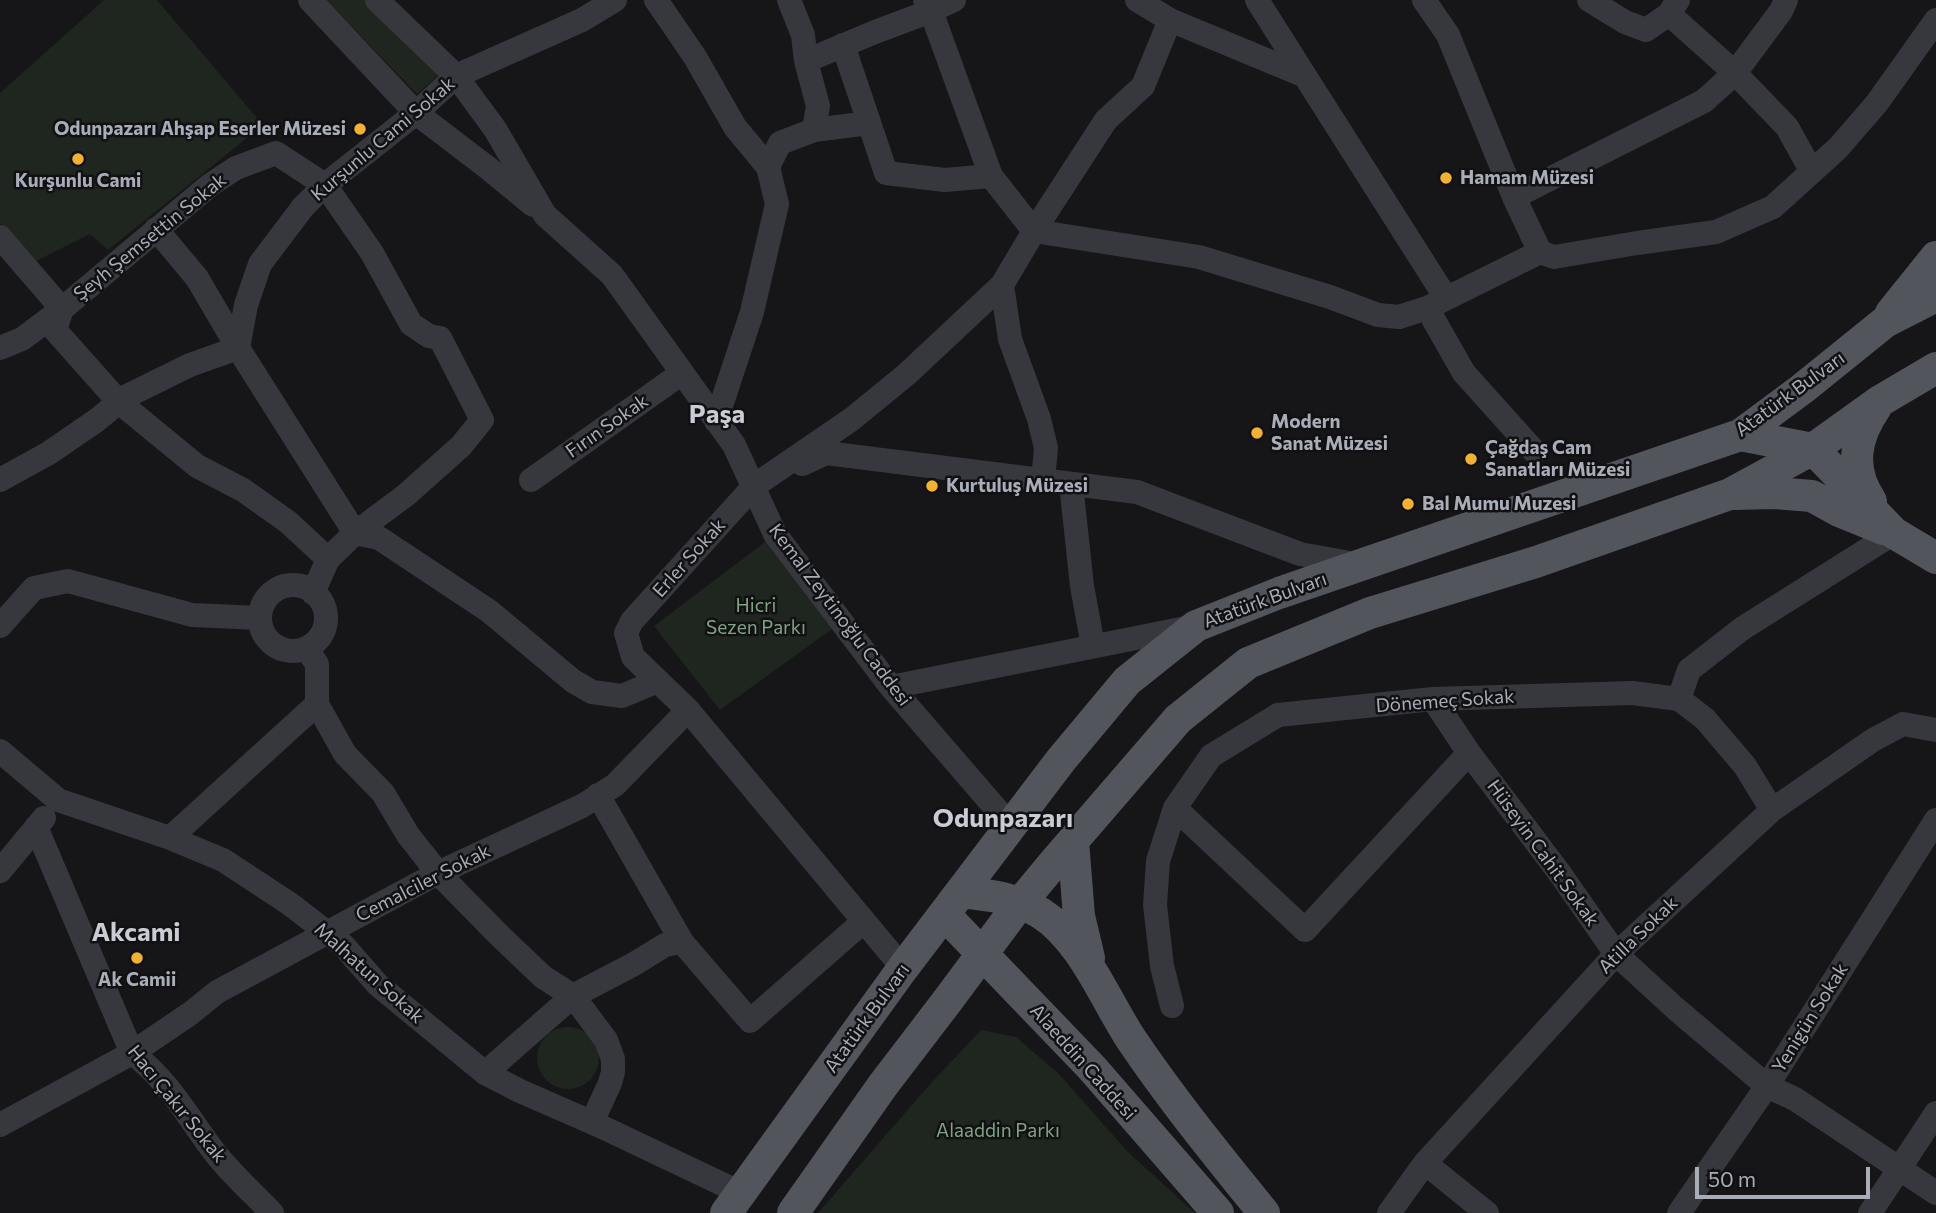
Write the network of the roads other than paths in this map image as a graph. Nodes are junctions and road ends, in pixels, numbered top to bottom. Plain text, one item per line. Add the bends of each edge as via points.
1 (310, 0) edge
2 (615, 0) edge
3 (656, 0) edge
4 (789, 0) edge
5 (954, 0) edge
6 (1137, 0) edge
7 (1257, 0) edge
8 (1589, 0) edge
9 (1786, 0) edge
10 (382, 1) edge
11 (1428, 1) edge
12 (928, 6) edge
13 (1674, 7) edge
14 (1170, 20) junction
15 (1936, 20) edge
16 (842, 46) junction
17 (806, 61) junction
18 (1735, 73) junction
19 (456, 76) junction
20 (1305, 76) junction
21 (416, 113) junction
22 (869, 123) junction
23 (814, 130) junction
24 (768, 167) junction
25 (1812, 172) junction
26 (991, 176) junction
27 (325, 186) junction
28 (1514, 197) junction
29 (545, 215) junction
30 (156, 229) junction
31 (1034, 231) junction
32 (0, 237) edge
33 (1540, 252) junction
34 (1936, 257) edge
35 (1002, 285) junction
36 (1936, 296) edge
37 (1436, 303) junction
38 (62, 309) junction
39 (1885, 322) junction
40 (0, 348) edge
41 (238, 348) junction
42 (1936, 368) edge
43 (682, 373) junction
44 (1880, 401) junction
45 (120, 402) junction
46 (716, 421) junction
47 (1740, 435) junction
48 (1813, 449) junction
49 (1535, 452) dead end
50 (0, 480) edge
51 (531, 480) dead end
52 (1043, 480) junction
53 (1071, 484) junction
54 (754, 486) junction
55 (1730, 494) junction
56 (355, 533) junction
57 (1894, 533) junction
58 (1936, 558) edge
59 (328, 559) junction
60 (1363, 565) junction
61 (313, 593) junction
62 (260, 618) junction
63 (0, 626) edge
64 (1196, 626) junction
65 (1093, 646) junction
66 (306, 649) junction
67 (658, 681) junction
68 (891, 687) junction
69 (1433, 699) junction
70 (1679, 699) junction
71 (317, 704) junction
72 (688, 710) junction
73 (1936, 730) edge
74 (1469, 753) junction
75 (4, 759) edge
76 (598, 795) junction
77 (58, 800) junction
78 (1175, 808) junction
79 (1772, 810) junction
80 (1936, 820) edge
81 (1011, 826) junction
82 (36, 827) junction
83 (170, 838) junction
84 (1073, 841) junction
85 (0, 871) edge
86 (438, 873) junction
87 (952, 903) junction
88 (1021, 903) junction
89 (864, 921) junction
90 (328, 933) junction
91 (682, 942) junction
92 (982, 954) junction
93 (1616, 954) junction
94 (903, 968) junction
95 (1094, 976) junction
96 (573, 996) junction
97 (1172, 1006) dead end
98 (132, 1053) junction
99 (485, 1073) junction
100 (1768, 1086) junction
101 (1936, 1113) edge
102 (592, 1122) junction
103 (0, 1125) edge
104 (1425, 1163) junction
105 (1900, 1169) junction
106 (1936, 1193) edge
107 (734, 1203) edge
108 (272, 1213) edge
109 (793, 1213) edge
110 (1218, 1213) edge
111 (1264, 1213) edge
112 (1389, 1213) edge
113 (1487, 1213) edge
114 (1679, 1213) edge
115 (1870, 1213) edge

1 - 21 street
2 - 19 street, Kurşunlu Cami Sokak via 582,20
3 - 24 street via 735,127
4 - 17 street via 803,35
5 - 12 street
6 - 14 street
7 - 20 street
8 - 13 street via 1646,30
9 - 18 street
10 - 19 street, Kemal Zeytinoğlu Caddesi
11 - 28 street via 1448,35
12 - 16 street
12 - 26 street
13 - 18 street
14 - 20 street
14 - 31 street via 1143,86 1106,120
15 - 25 street via 1877,103
16 - 17 street
16 - 22 street
17 - 23 street via 818,106
18 - 25 street via 1787,127
18 - 28 street via 1704,101
19 - 21 street, Kurşunlu Cami Sokak
19 - 29 street, Kemal Zeytinoğlu Caddesi via 495,129
20 - 37 street
21 - 27 street, Kurşunlu Cami Sokak
21 - 29 street
22 - 23 street
22 - 26 street via 886,173 945,180
23 - 24 street via 780,143
24 - 46 street via 777,204 752,312
25 - 33 street via 1773,207 1716,232 1555,257
26 - 31 street
27 - 30 street, Şeyh Şemsettin Sokak via 276,153 236,168
27 - 41 street, Kurşunlu Cami Sokak via 260,264
27 - 56 street, Şeyh Şemsettin Sokak via 372,253 411,324 440,338 482,420 461,446 406,495
28 - 33 street
29 - 43 street, Kemal Zeytinoğlu Caddesi via 612,275
30 - 38 street, Şeyh Şemsettin Sokak
30 - 41 street via 197,278
31 - 35 street
31 - 37 street via 1199,257 1378,315 1399,317
32 - 38 street
33 - 37 street
34 - 39 main road
35 - 52 street via 1010,339 1046,447
35 - 54 street via 852,419
36 - 39 main road, Atatürk Bulvarı
37 - 49 street via 1464,373
38 - 40 street, Şeyh Şemsettin Sokak via 22,339
38 - 45 street via 55,330
39 - 47 main road, Atatürk Bulvarı
41 - 45 street via 190,365
41 - 56 street
42 - 44 main road
43 - 46 street, Kemal Zeytinoğlu Caddesi
43 - 51 street, Fırın Sokak
44 - 48 main road
44 - 57 main road via 1864,427 1856,467 1864,491
45 - 50 street via 50,453
45 - 59 street via 197,466 243,490 288,522
46 - 54 street, Kemal Zeytinoğlu Caddesi via 734,444
47 - 48 main road
47 - 60 main road, Atatürk Bulvarı
48 - 55 main road
48 - 57 main road
52 - 53 street
52 - 54 street via 826,453
53 - 60 street via 1137,492 1300,554
53 - 65 street
54 - 67 street, Erler Sokak via 626,633 633,657
54 - 68 street, Kemal Zeytinoğlu Caddesi via 775,534
55 - 57 main road via 1812,496
55 - 84 main road via 1370,614 1248,663 1178,719
56 - 59 street
56 - 67 street via 379,538 489,611 592,692 622,696
57 - 58 main road
57 - 70 street via 1743,628 1689,670
59 - 61 street
60 - 64 main road, Atatürk Bulvarı
61 - 62 street via 294,586 274,591
61 - 66 street via 325,611 326,622
62 - 63 street via 192,615 68,581 34,588
62 - 66 street via 265,637 274,645 284,650
64 - 65 street
64 - 81 main road, Atatürk Bulvarı via 1128,681
65 - 68 street
66 - 71 street via 317,664
67 - 72 street
68 - 81 street, Kemal Zeytinoğlu Caddesi
69 - 70 street, Dönemeç Sokak via 1632,694
69 - 74 street, Hüseyin Cahit Sokak
69 - 78 street, Dönemeç Sokak via 1278,715 1211,756
70 - 79 street via 1704,719 1745,766
71 - 83 street
71 - 86 street via 345,754 383,793
72 - 76 street, Cemalciler Sokak via 615,785
72 - 89 street
73 - 79 street, Atilla Sokak via 1903,724
74 - 78 street via 1305,930
74 - 93 street, Hüseyin Cahit Sokak
75 - 77 street, Malhatun Sokak
76 - 86 street, Cemalciler Sokak
76 - 91 street
77 - 82 street
77 - 83 street, Malhatun Sokak
78 - 97 street, Dönemeç Sokak via 1158,861 1154,905
79 - 93 street, Atilla Sokak
80 - 100 street, Yenigün Sokak
81 - 87 main road, Atatürk Bulvarı
82 - 85 street
82 - 98 street, Hacı Çakır Sokak
83 - 90 street, Malhatun Sokak via 223,860
84 - 88 main road
84 - 95 main road via 1079,916
86 - 90 street, Cemalciler Sokak
86 - 96 street via 544,976
87 - 88 main road via 995,895
87 - 92 main road, Alaeddin Caddesi
87 - 94 main road, Atatürk Bulvarı
88 - 92 main road
88 - 95 main road via 1067,934
89 - 91 street via 750,1021
89 - 94 street
90 - 98 street, Cemalciler Sokak via 217,992
90 - 99 street, Malhatun Sokak via 378,985
91 - 96 street via 665,945
92 - 109 main road
92 - 110 main road, Alaeddin Caddesi via 1092,1068
93 - 100 street, Hüseyin Cahit Sokak
93 - 104 street, Atilla Sokak
94 - 107 main road, Atatürk Bulvarı
95 - 111 main road via 1174,1099
96 - 99 street
96 - 102 street via 606,1040 613,1059 610,1083
98 - 103 street, Cemalciler Sokak
98 - 108 street, Hacı Çakır Sokak via 181,1102 213,1152
99 - 102 street, Malhatun Sokak
100 - 105 street, Hüseyin Cahit Sokak via 1796,1099
100 - 114 street, Yenigün Sokak
101 - 105 street
102 - 107 street, Malhatun Sokak
104 - 112 street, Atilla Sokak
104 - 113 street
105 - 106 street, Hüseyin Cahit Sokak
105 - 115 street

